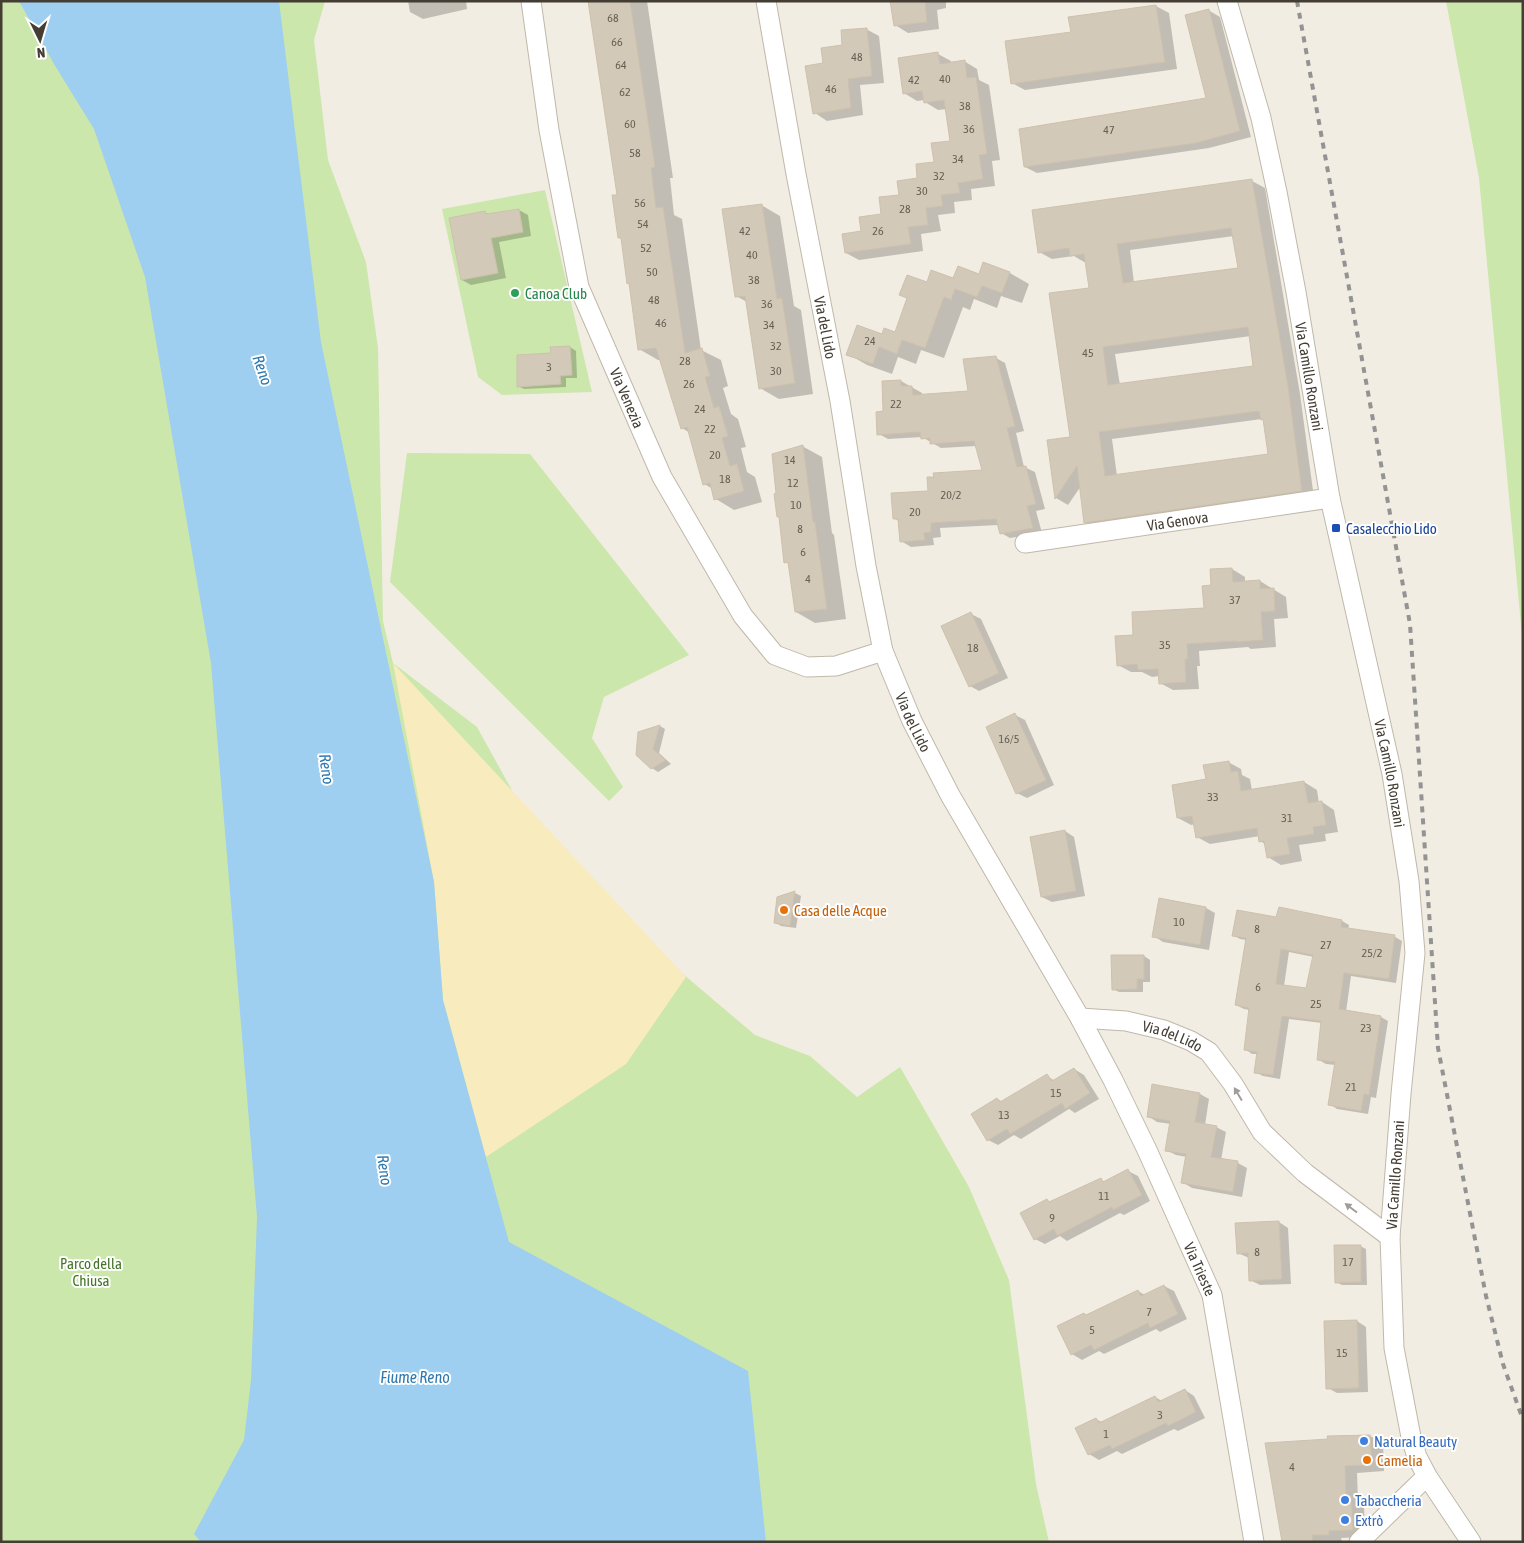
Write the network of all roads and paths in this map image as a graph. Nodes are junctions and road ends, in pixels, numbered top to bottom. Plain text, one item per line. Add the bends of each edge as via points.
1 (531, 1) edge
2 (766, 1) edge
3 (1227, 1) edge
4 (1330, 498) junction
5 (1024, 544) dead end
6 (883, 651) junction
7 (1080, 1018) junction
8 (1390, 1237) junction
9 (1427, 1476) junction
10 (1254, 1542) edge
11 (1359, 1542) edge
12 (1471, 1542) edge

1 - 6 street, Via Venezia via 549,130 579,287 662,477 743,616 775,654 807,667 836,666
2 - 6 street, Via del Lido
3 - 4 street, Via Camillo Ronzani via 1261,118 1277,192
4 - 5 street, Via Genova
4 - 8 street, Via Camillo Ronzani via 1392,774 1409,881 1415,953
6 - 7 street, Via del Lido via 912,721 950,795
8 -> 7 street, Via del Lido via 1305,1173 1262,1132 1210,1052 1191,1040 1164,1030 1126,1021
7 - 10 street, Via Trieste via 1147,1150 1212,1295
8 - 9 street, Via Camillo Ronzani via 1394,1348 1417,1457
9 - 11 street
9 - 12 street, Via Camillo Ronzani

